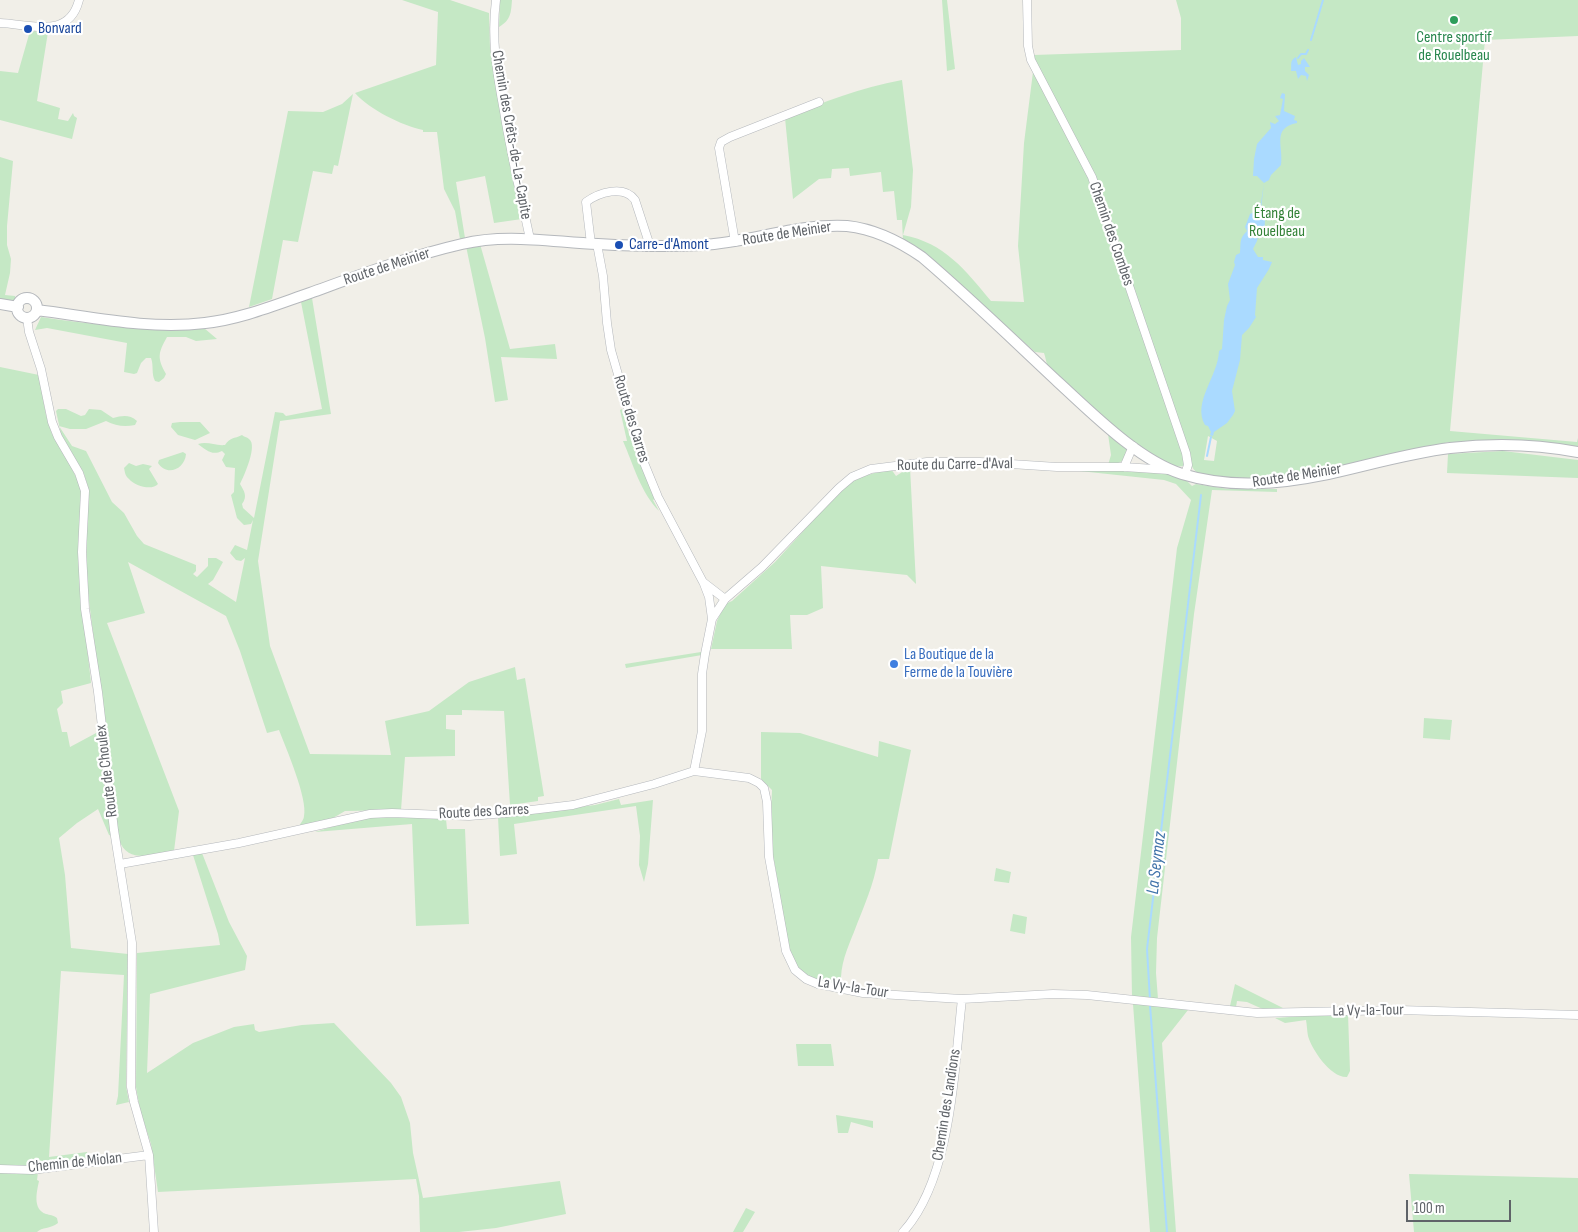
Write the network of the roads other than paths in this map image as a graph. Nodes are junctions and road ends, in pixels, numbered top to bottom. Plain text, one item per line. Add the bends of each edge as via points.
1 (79, 0) edge
2 (496, 0) edge
3 (1027, 0) edge
4 (0, 23) edge
5 (819, 102) dead end
6 (530, 239) junction
7 (735, 242) junction
8 (594, 244) junction
9 (650, 246) junction
10 (0, 304) edge
11 (18, 306) junction
12 (37, 310) junction
13 (27, 318) junction
14 (1133, 446) junction
15 (1578, 452) edge
16 (1124, 467) junction
17 (1175, 471) junction
18 (1186, 474) junction
19 (704, 582) junction
20 (725, 599) junction
21 (712, 619) junction
22 (694, 771) junction
23 (120, 864) junction
24 (962, 999) junction
25 (1578, 1015) edge
26 (149, 1155) junction
27 (0, 1169) edge
28 (154, 1232) edge
29 (903, 1232) edge

1 - 4 street via 73,14 59,26 46,28
2 - 6 street, Chemin des Crêts-de-La-Capite via 496,65
3 - 18 street, Chemin des Combes via 1028,46 1032,60 1092,177 1186,453
5 - 7 street via 720,142
6 - 8 street, Route de Meinier
6 - 12 street, Route de Meinier via 494,239 442,249 254,312 216,321 162,325
7 - 9 street, Route de Meinier
7 - 14 street, Route de Meinier via 832,226 858,227 900,243 935,268 1095,416
8 - 9 street, Route de Meinier
8 - 9 street, Route des Carres via 586,202 606,193 618,192 630,194 635,200
8 - 19 street, Route des Carres via 603,276 611,350 642,458 658,497
10 - 11 street
11 - 12 street via 27,298 36,303
11 - 13 street via 21,316
12 - 13 street via 34,316
13 - 23 street, Route de Choulex via 54,430 85,491 84,602
14 - 16 street
14 - 17 street, Route de Meinier
15 - 18 street, Route de Meinier via 1508,445 1449,448 1263,484 1218,482
16 - 17 street, Route du Carre-d'Aval
16 - 20 street, Route du Carre-d'Aval via 954,462 898,465 865,471 839,488 762,567
17 - 18 street, Route de Meinier
19 - 20 street, Route des Carres
19 - 21 street, Route des Carres
20 - 21 street, Route des Carres
21 - 22 street, Route des Carres via 702,674 702,731
22 - 23 street, Route des Carres via 573,805 470,816 370,814 239,843
22 - 24 street, La Vy-la-Tour via 749,778 764,788 769,857 784,943 790,964 798,973 812,982 851,991
23 - 26 street, Route de Choulex via 132,943 131,1087
24 - 25 street, La Vy-la-Tour via 1070,994 1266,1014 1399,1010
24 - 29 street, Chemin des Landions via 950,1104 940,1157 923,1203
26 - 27 street, Chemin de Miolan via 32,1170
26 - 28 street, Route de Choulex

